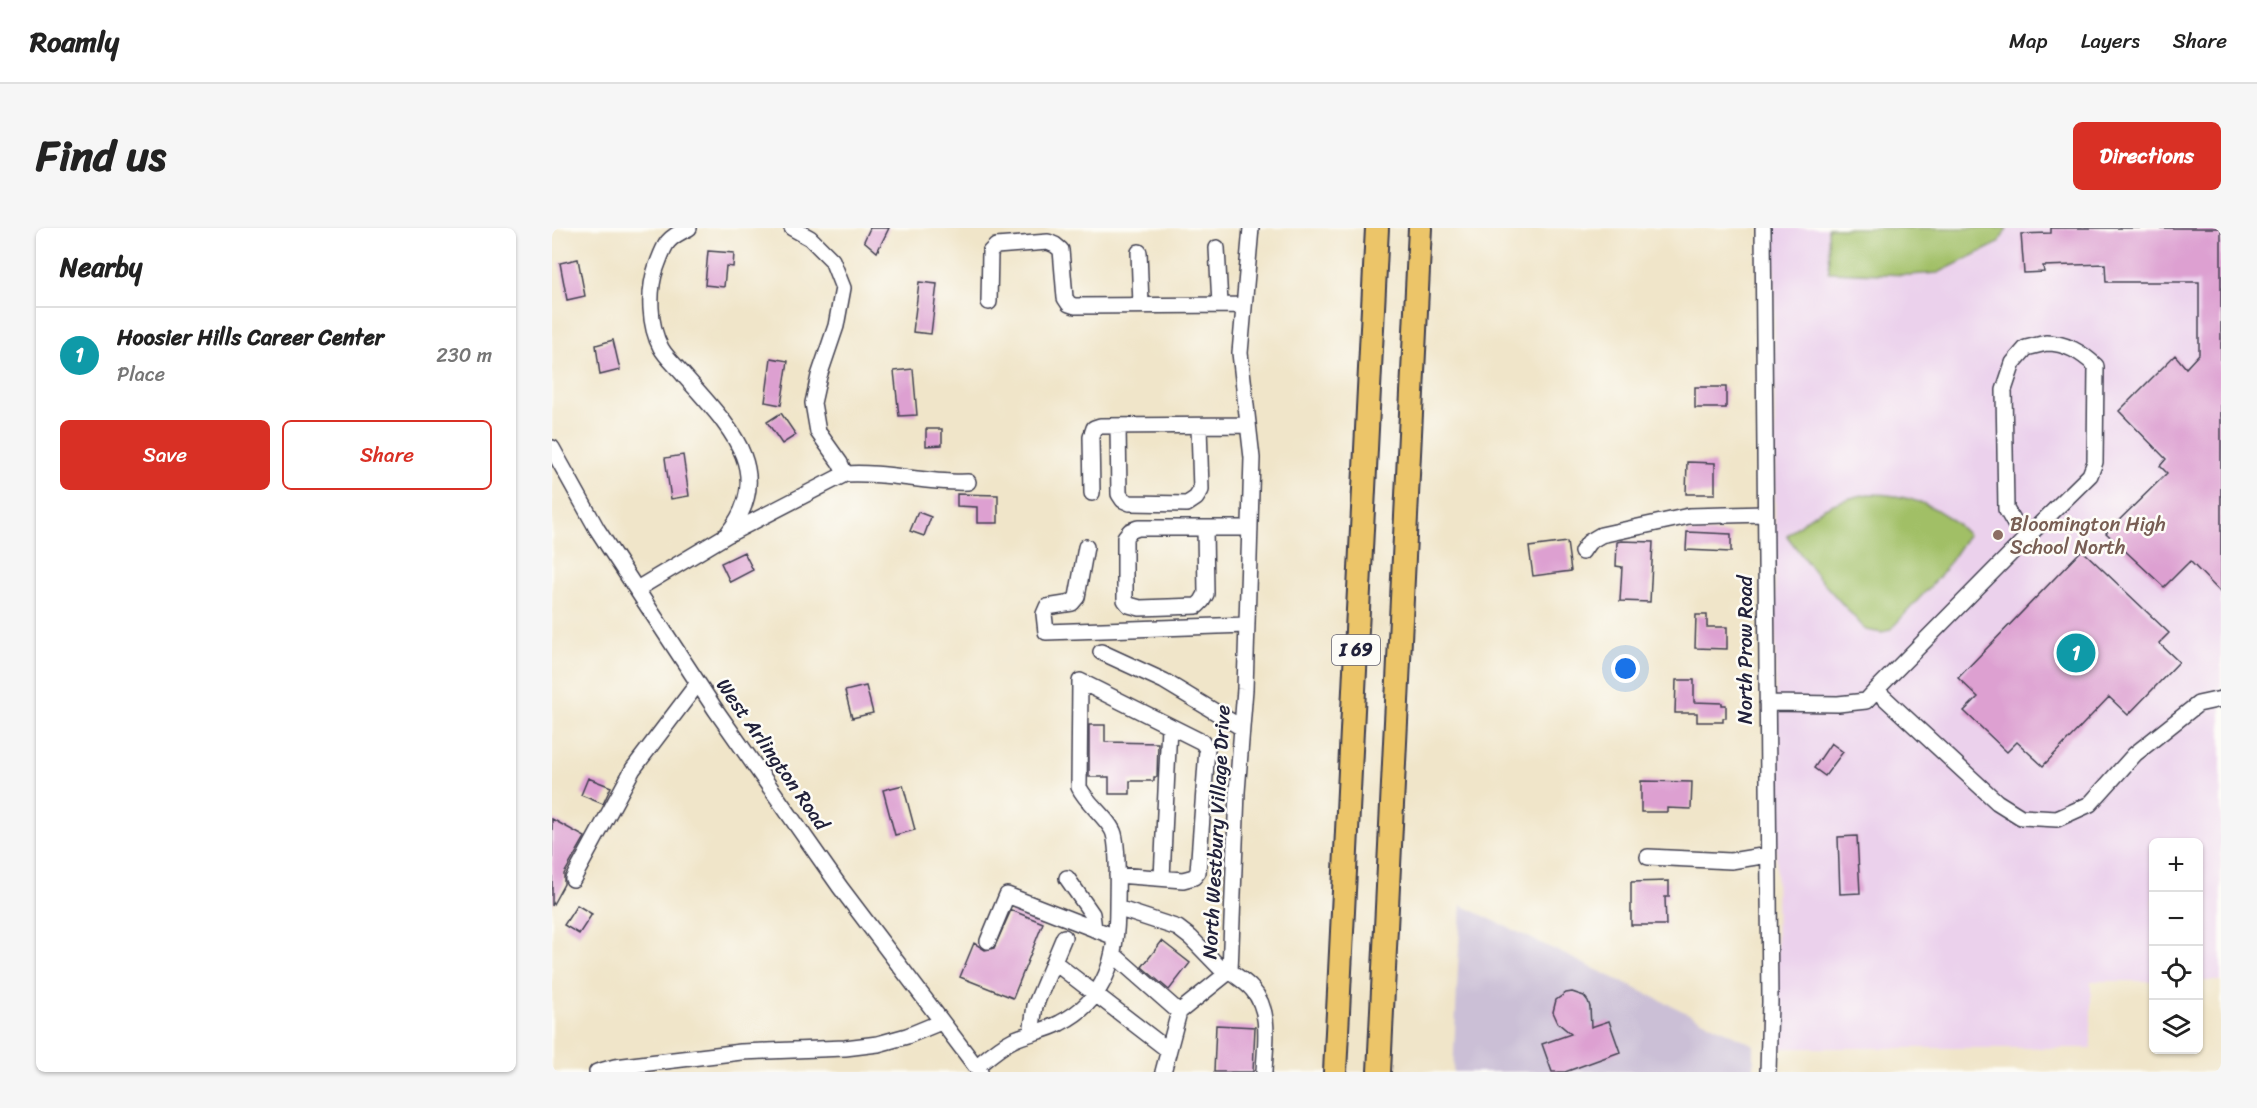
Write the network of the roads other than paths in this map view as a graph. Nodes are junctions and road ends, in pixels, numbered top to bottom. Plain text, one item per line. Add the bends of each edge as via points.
1 (689, 228) edge
2 (792, 228) edge
3 (1251, 228) edge
4 (1377, 228) edge
5 (1420, 228) edge
6 (1762, 228) edge
7 (1217, 248) dead end
8 (1139, 252) dead end
9 (989, 302) dead end
10 (1220, 304) junction
11 (1244, 304) junction
12 (1141, 305) junction
13 (1248, 425) junction
14 (1118, 426) junction
15 (1199, 426) junction
16 (552, 448) edge
17 (844, 474) junction
18 (968, 482) dead end
19 (1092, 493) dead end
20 (1765, 514) junction
21 (1205, 528) junction
22 (1249, 528) junction
23 (2030, 534) junction
24 (727, 535) junction
25 (1086, 547) dead end
26 (1582, 552) dead end
27 (637, 589) junction
28 (1163, 607) junction
29 (1246, 626) junction
30 (1164, 628) junction
31 (1101, 652) dead end
32 (698, 683) junction
33 (1876, 690) junction
34 (2221, 699) edge
35 (1767, 703) junction
36 (1169, 726) junction
37 (1242, 728) junction
38 (1768, 855) junction
39 (1648, 857) dead end
40 (1117, 875) junction
41 (1067, 878) dead end
42 (1162, 878) junction
43 (573, 879) dead end
44 (1117, 908) junction
45 (1094, 929) junction
46 (1064, 937) dead end
47 (1115, 937) junction
48 (988, 941) dead end
49 (1113, 954) junction
50 (1054, 962) junction
51 (1228, 973) junction
52 (1097, 994) junction
53 (1179, 1012) junction
54 (941, 1022) junction
55 (1031, 1033) junction
56 (1168, 1050) junction
57 (978, 1070) edge
58 (1165, 1071) edge
59 (597, 1072) edge
60 (1264, 1072) edge
61 (1335, 1072) edge
62 (1379, 1072) edge
63 (1768, 1072) edge

1 - 24 street via 671,236 664,247 653,277 652,315 661,349 738,441 746,459 748,497
2 - 17 street via 810,238 832,260 843,288 813,403 818,432
3 - 11 street, North Westbury Village Drive
4 - 61 highway, I 69
5 - 62 highway, I 69
6 - 20 street, North Prow Road
7 - 10 street
8 - 12 street
9 - 12 street via 993,248 1048,242 1060,250 1069,304
10 - 11 street
10 - 12 street
11 - 13 street, North Westbury Village Drive via 1240,353
13 - 15 street
13 - 22 street, North Westbury Village Drive via 1252,458
14 - 15 street
14 - 15 street via 1119,494 1123,500 1187,504 1201,490
14 - 19 street via 1094,428
16 - 27 street, West Arlington Road via 597,529
17 - 18 street via 865,472
17 - 24 street
20 - 26 street via 1689,516 1601,535
20 - 35 street, North Prow Road
21 - 22 street
21 - 28 street via 1206,594 1197,606
21 - 28 street via 1138,528 1125,537 1125,600 1140,608
22 - 29 street, North Westbury Village Drive
23 - 23 street via 2090,475 2095,462 2096,366 2060,343 2026,348 2013,363 2004,390 2006,509 2016,526
23 - 33 street
24 - 27 street
25 - 30 street via 1077,597 1072,603 1047,607 1046,632
27 - 32 street, West Arlington Road
28 - 30 street
29 - 30 street
29 - 37 street, North Westbury Village Drive
31 - 37 street via 1164,681
32 - 43 street via 633,769
32 - 54 street, West Arlington Road via 840,887
33 - 34 street via 1997,802 2021,817 2057,819 2090,804 2135,754 2198,704
33 - 35 street via 1866,701
35 - 38 street, North Prow Road
36 - 40 street via 1080,681 1079,787 1114,834
36 - 42 street
36 - 42 street via 1207,748 1198,872 1183,880
37 - 51 street, North Westbury Village Drive
38 - 39 street via 1731,861
38 - 63 street, North Prow Road
40 - 42 street
40 - 44 street
41 - 45 street via 1092,914
44 - 47 street
44 - 51 street via 1178,928
45 - 47 street
45 - 48 street via 1007,896
46 - 50 street
47 - 49 street
49 - 52 street
49 - 53 street
50 - 52 street
50 - 55 street via 1035,1006
51 - 53 street, North Westbury Village Drive
51 - 60 street via 1253,989 1261,1002 1266,1030
52 - 55 street via 1060,1023
52 - 56 street
53 - 56 street
54 - 57 street, West Arlington Road
54 - 59 street via 878,1044 741,1052
55 - 57 street via 1002,1046
56 - 58 street

